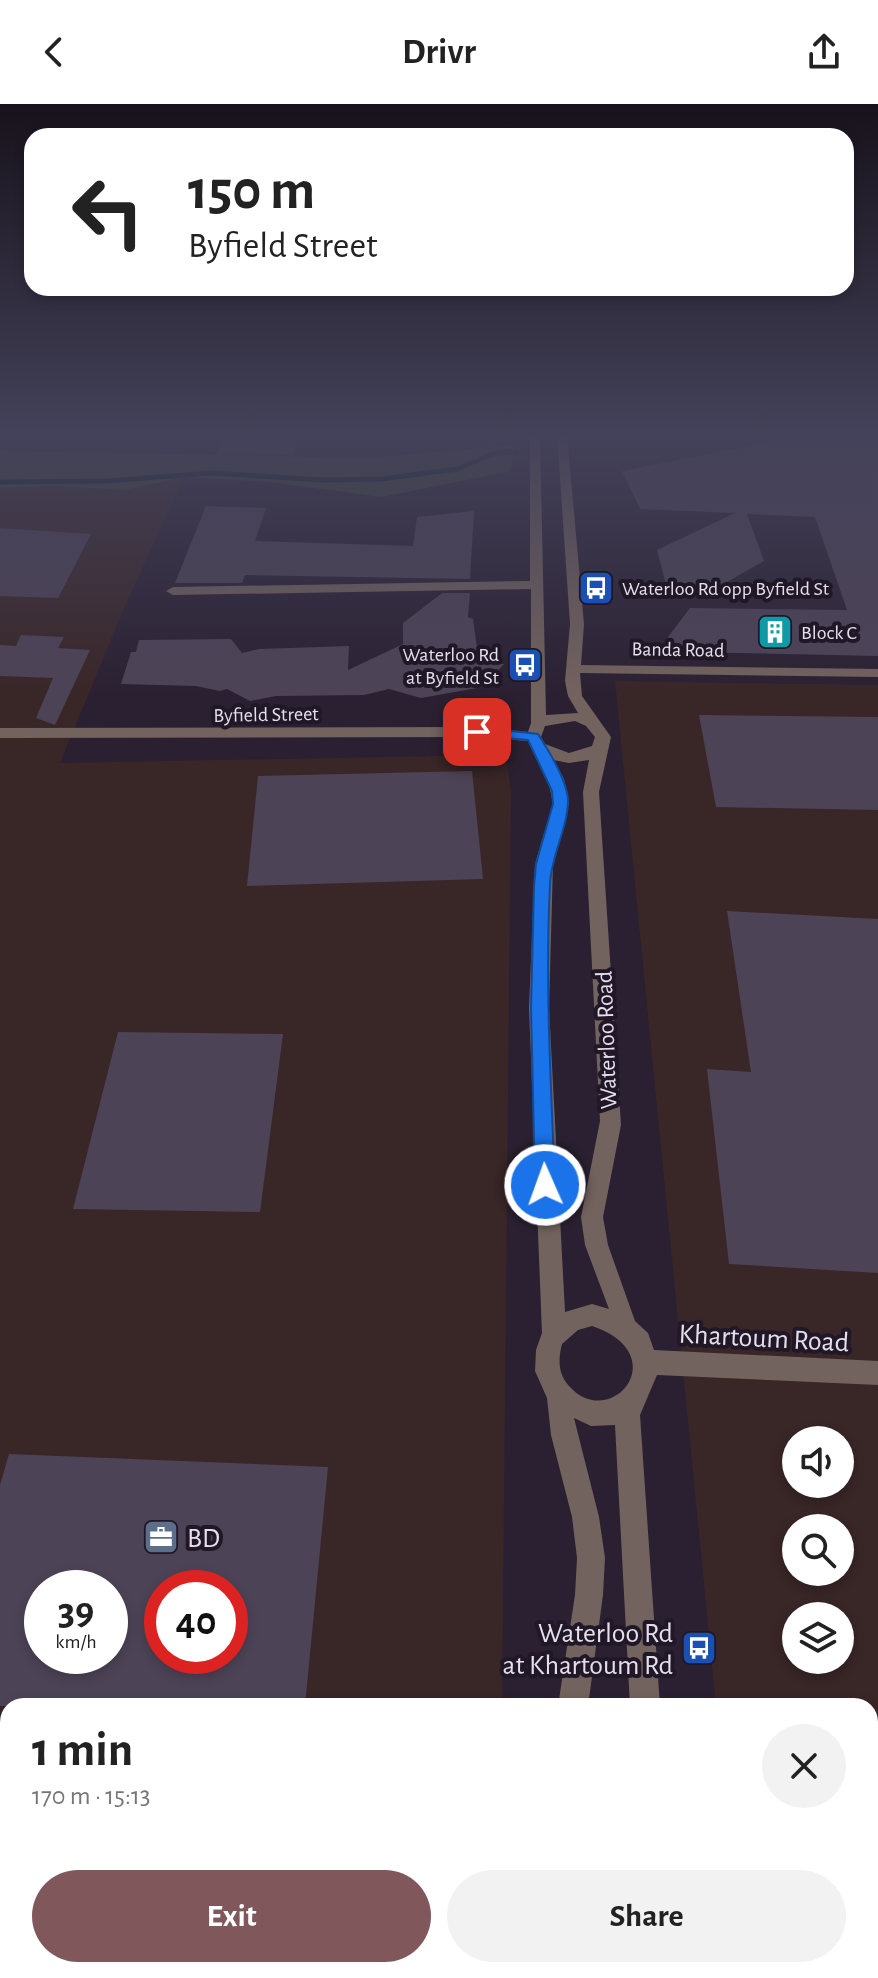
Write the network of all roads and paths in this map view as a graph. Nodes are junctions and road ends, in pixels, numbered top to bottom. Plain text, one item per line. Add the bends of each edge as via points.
1 (537, 521) edge
2 (569, 521) edge
3 (538, 585) junction
4 (173, 591) dead end
5 (573, 669) junction
6 (878, 673) edge
7 (591, 722) junction
8 (0, 733) edge
9 (537, 736) junction
10 (599, 749) junction
11 (624, 1325) junction
12 (554, 1334) junction
13 (647, 1362) junction
14 (878, 1373) edge
15 (559, 1394) junction
16 (632, 1403) junction
17 (574, 1698) edge
18 (645, 1698) edge

1 - 3 street
2 - 5 street via 577,624
3 - 4 street
3 - 9 street
5 - 6 street, Banda Road
5 - 7 street via 575,696
7 - 9 street via 570,716
7 - 10 street via 603,737
8 - 9 street, Byfield Street
9 - 10 street via 570,758
9 - 12 street via 561,804 544,864 539,1008
10 - 11 street, Waterloo Road via 591,792 610,1105 609,1137 592,1215 595,1240 622,1306
11 - 12 street via 608,1317 580,1316
11 - 13 street via 637,1338
12 - 15 street via 546,1361
13 - 14 street, Khartoum Road
13 - 16 street via 642,1390
15 - 16 street via 602,1414
15 - 17 street via 560,1425 579,1487 591,1558
16 - 18 street via 627,1414

